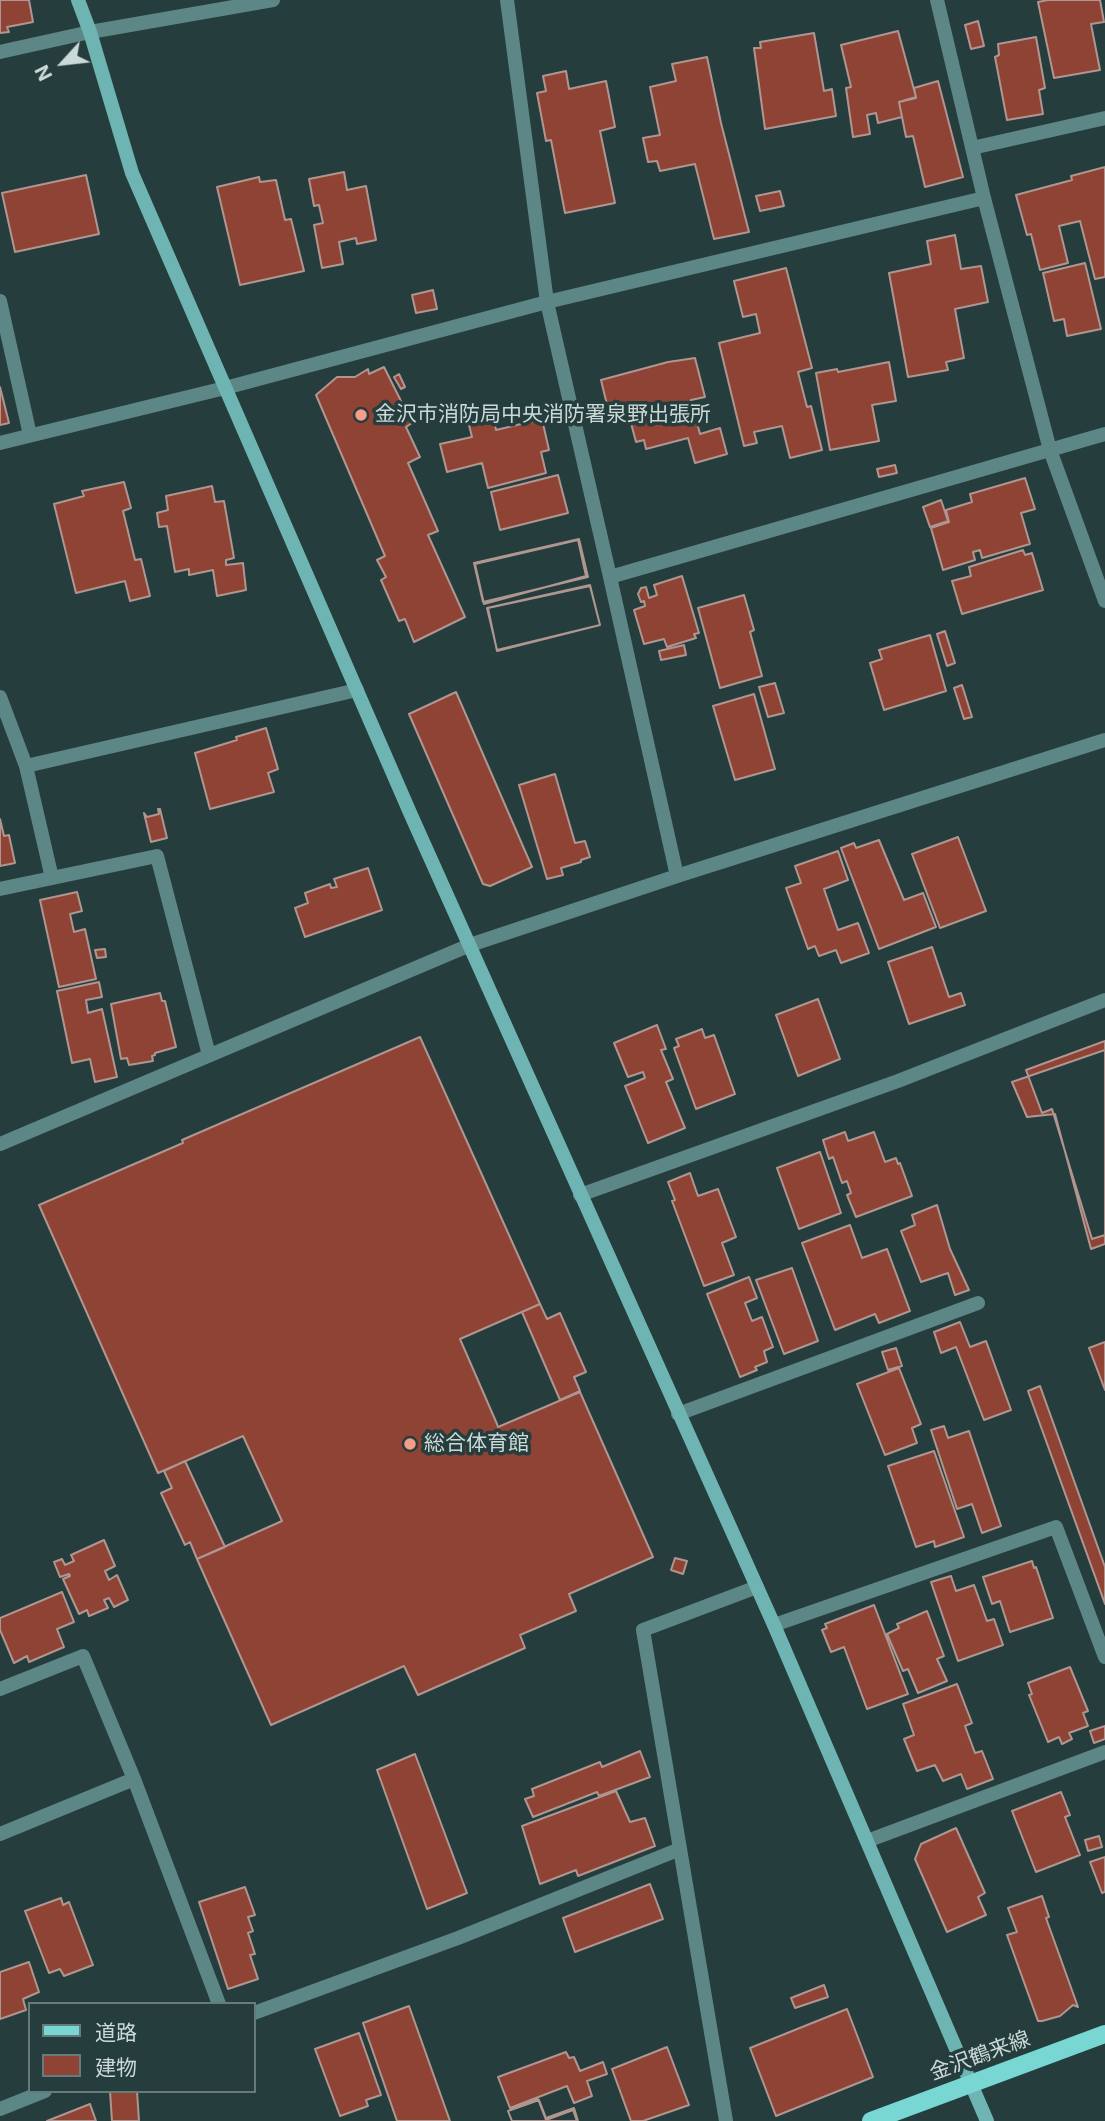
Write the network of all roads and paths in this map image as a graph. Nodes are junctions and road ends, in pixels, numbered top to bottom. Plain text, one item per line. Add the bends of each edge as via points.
1 (78, 0) edge
2 (273, 0) edge
3 (507, 0) edge
4 (937, 0) edge
5 (90, 32) junction
6 (0, 52) edge
7 (1105, 118) edge
8 (972, 148) junction
9 (984, 198) junction
10 (0, 301) edge
11 (547, 302) junction
12 (225, 388) junction
13 (1105, 434) edge
14 (30, 435) junction
15 (0, 443) edge
16 (1051, 450) junction
17 (610, 578) junction
18 (1105, 601) edge
19 (356, 690) junction
20 (0, 697) edge
21 (1105, 740) edge
22 (26, 766) junction
23 (677, 876) junction
24 (52, 878) junction
25 (0, 888) edge
26 (470, 945) junction
27 (1105, 1000) edge
28 (209, 1055) junction
29 (0, 1144) edge
30 (580, 1195) junction
31 (978, 1303) dead end
32 (678, 1414) junction
33 (757, 1587) junction
34 (774, 1625) junction
35 (1105, 1657) edge
36 (0, 1689) edge
37 (1105, 1752) edge
38 (134, 1779) junction
39 (0, 1834) edge
40 (867, 1841) junction
41 (680, 1849) junction
42 (218, 2002) edge
43 (256, 2012) edge
44 (1105, 2034) edge
45 (972, 2083) junction
46 (40, 2093) edge
47 (0, 2109) edge
48 (726, 2121) edge
49 (871, 2121) edge
50 (987, 2121) edge

1 - 5 street
2 - 5 street
3 - 11 street
4 - 8 street
5 - 6 street
5 - 12 street via 132,173
7 - 8 street
8 - 9 street
9 - 11 street
9 - 16 street
10 - 14 street
11 - 12 street
11 - 17 street
12 - 14 street
12 - 19 street
13 - 16 street
14 - 15 street
16 - 17 street
16 - 18 street
17 - 23 street
19 - 22 street
19 - 26 street
20 - 22 street
21 - 23 street
22 - 24 street
23 - 26 street
24 - 25 street
24 - 28 street via 156,856
26 - 28 street
26 - 30 street
27 - 30 street via 898,1081
28 - 29 street
30 - 32 street
31 - 32 street
32 - 33 street
33 - 34 street
33 - 41 street via 643,1630
34 - 35 street via 1056,1527
34 - 40 street
36 - 38 street via 83,1656
37 - 40 street
38 - 39 street
38 - 42 street
40 - 45 street
41 - 43 street
41 - 48 street
44 - 45 main road, 金沢鶴来線
45 - 49 main road, 金沢鶴来線
45 - 50 street
46 - 47 street

